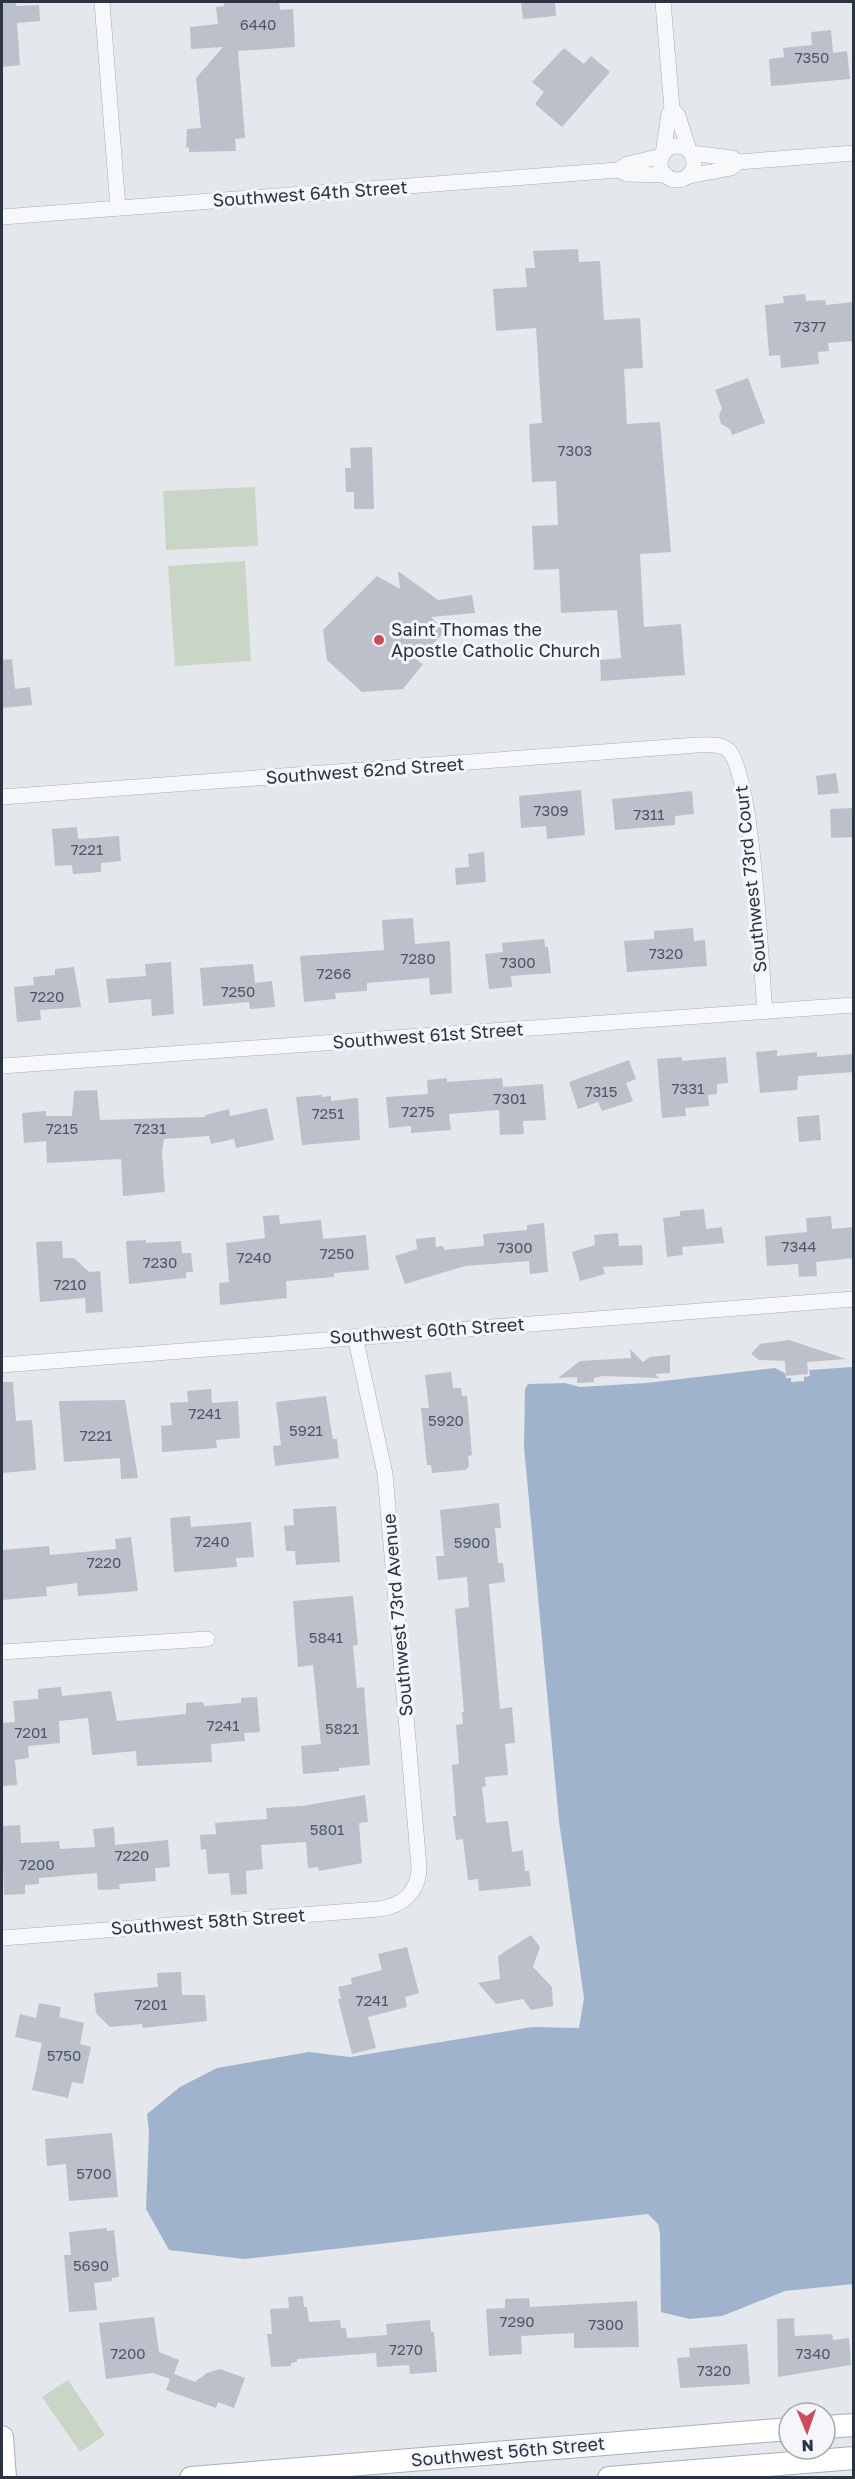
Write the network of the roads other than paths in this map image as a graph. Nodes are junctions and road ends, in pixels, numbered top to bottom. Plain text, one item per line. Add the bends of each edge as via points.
1 (102, 2) edge
2 (663, 2) edge
3 (672, 109) junction
4 (690, 152) junction
5 (854, 153) edge
6 (663, 155) junction
7 (738, 162) junction
8 (618, 170) junction
9 (666, 175) junction
10 (689, 176) junction
11 (118, 208) junction
12 (2, 217) edge
13 (727, 749) joint
14 (2, 796) edge
15 (854, 1005) edge
16 (765, 1012) junction
17 (2, 1066) edge
18 (854, 1299) edge
19 (355, 1336) junction
20 (2, 1365) edge
21 (207, 1639) dead end
22 (2, 1652) edge
23 (410, 1894) joint
24 (2, 1938) edge
25 (854, 2425) edge
26 (837, 2426) edge
27 (777, 2430) edge
28 (2, 2437) edge
29 (854, 2458) edge
30 (5, 2478) edge
31 (190, 2478) edge
32 (609, 2478) edge

1 - 11 street
2 - 3 street
3 - 4 street
3 - 6 street
4 - 6 street, Southwest 64th Street via 672,147
4 - 7 street, Southwest 64th Street
4 - 10 street via 694,163
5 - 7 street, Southwest 64th Street
6 - 8 street, Southwest 64th Street
6 - 9 street via 660,165
7 - 10 street, Southwest 64th Street via 731,168
8 - 9 street, Southwest 64th Street via 627,174
8 - 11 street, Southwest 64th Street
9 - 10 street, Southwest 64th Street via 675,180
11 - 12 street, Southwest 64th Street
13 - 14 street, Southwest 62nd Street via 697,745
13 - 16 street, Southwest 73rd Court via 736,762 745,801
15 - 16 street, Southwest 61st Street
16 - 17 street, Southwest 61st Street
18 - 19 street, Southwest 60th Street
19 - 20 street, Southwest 60th Street
19 - 23 street, Southwest 73rd Avenue via 386,1474 419,1867
21 - 22 street
23 - 24 street, Southwest 58th Street via 400,1904 379,1909
25 - 26 main road
27 - 31 main road, Southwest 56th Street
28 - 30 main road
29 - 32 main road, Southwest 56th Street

